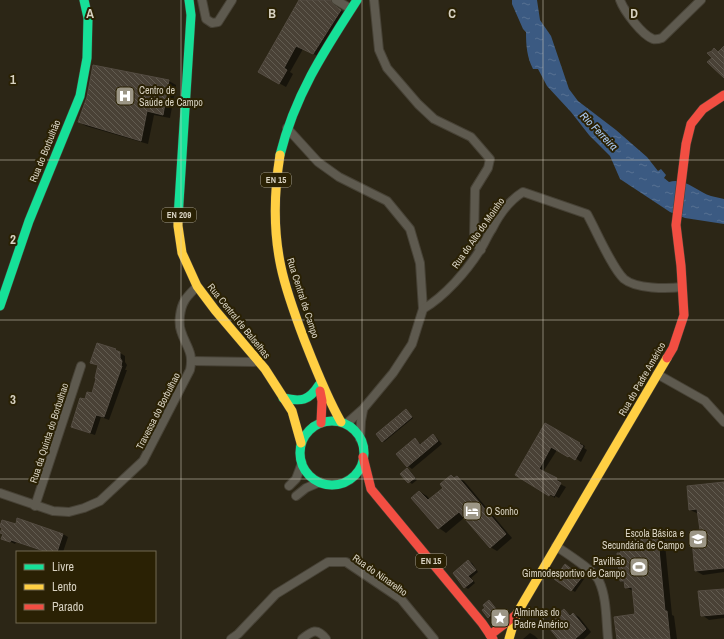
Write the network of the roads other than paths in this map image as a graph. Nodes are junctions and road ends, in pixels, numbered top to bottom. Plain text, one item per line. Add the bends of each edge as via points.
1 (84, 0) edge
2 (189, 0) edge
3 (202, 0) edge
4 (232, 0) edge
5 (336, 0) edge
6 (357, 0) edge
7 (374, 0) edge
8 (620, 0) edge
9 (701, 0) edge
10 (351, 8) junction
11 (724, 95) edge
12 (287, 128) junction
13 (481, 250) junction
14 (197, 286) junction
15 (682, 287) junction
16 (0, 306) edge
17 (422, 309) junction
18 (258, 361) junction
19 (192, 362) junction
20 (81, 366) dead end
21 (317, 372) junction
22 (657, 374) junction
23 (319, 385) junction
24 (283, 398) junction
25 (363, 410) junction
26 (292, 411) junction
27 (312, 422) junction
28 (724, 422) edge
29 (344, 423) junction
30 (360, 439) junction
31 (301, 443) junction
32 (363, 457) junction
33 (302, 463) junction
34 (320, 482) junction
35 (342, 482) junction
36 (289, 486) dead end
37 (371, 489) junction
38 (0, 494) edge
39 (296, 496) dead end
40 (35, 506) junction
41 (556, 546) junction
42 (516, 615) junction
43 (491, 637) edge
44 (507, 638) edge
45 (231, 639) edge
46 (302, 639) edge
47 (326, 639) edge
48 (434, 639) edge
49 (608, 639) edge

1 - 16 main road, Rua do Borbulhão via 88,18 87,58 80,96 29,221
2 - 14 main road, Rua Central de Balselhas / EN 209 via 191,15 178,226 182,253
3 - 4 street via 206,19 212,23 218,22
5 - 10 street
6 - 10 main road, Rua Central de Campo / EN 15
7 - 13 street via 379,50 387,68 434,119 470,137 490,158 488,168 475,189 474,240
8 - 9 street via 623,8 648,36 655,40 662,38
10 - 12 main road, Rua Central de Campo / EN 15 via 300,96
11 - 15 main road, Rua do Padre Américo via 703,109 691,124 686,144 676,225
12 - 17 street via 318,162 339,177 387,200 410,229 420,262
12 - 21 main road, Rua Central de Campo / EN 15 via 280,153 275,193 279,259 291,302
13 - 15 street, Rua do Alto do Moinho via 515,197 523,192 587,214 615,268 625,280 644,287
13 - 17 street, Rua do Alto do Moinho via 466,270 433,303
14 - 18 main road, Rua Central de Balselhas / EN 209
14 - 19 street via 184,302 180,320
15 - 22 main road, Rua do Padre Américo via 684,315 673,348
17 - 25 street via 412,344 393,373
18 - 19 street
18 - 24 main road, Rua Central de Balselhas / EN 209
19 - 40 street, Travessa do Borbulhao via 143,461 100,501 69,512
20 - 40 street, Rua da Quinta do Borbulhao
21 - 23 main road, EN 15
21 - 29 main road, Rua Central de Campo / EN 15 via 332,406
22 - 28 street via 705,401
22 - 41 main road, Rua do Padre Américo
23 - 24 main road via 313,395 305,400
23 - 27 main road, EN 15 via 322,401
24 - 26 main road, Rua Central de Balselhas / EN 209
25 - 29 street
25 - 30 street
26 - 27 main road, Rua Central de Balselhas / EN 209
26 - 31 main road, Rua Central de Balselhas / EN 209
27 - 29 main road
27 - 31 main road
29 - 30 main road, EN 15
30 - 32 main road, EN 15
31 - 33 main road
32 - 35 main road via 356,472
32 - 37 main road, EN 15
33 - 34 main road via 311,476
33 - 36 street via 296,479
34 - 35 main road
34 - 39 street
35 - 37 main road
37 - 43 main road, EN 15
38 - 40 street, Travessa do Borbulhao
41 - 42 main road, Rua do Padre Américo
41 - 49 street via 599,580
42 - 43 main road, Rua do Padre Américo
42 - 44 main road, Rua do Padre Américo
45 - 48 street, Rua do Ninarelho via 276,594 328,562 346,562 401,599
46 - 47 street via 311,632 317,632

